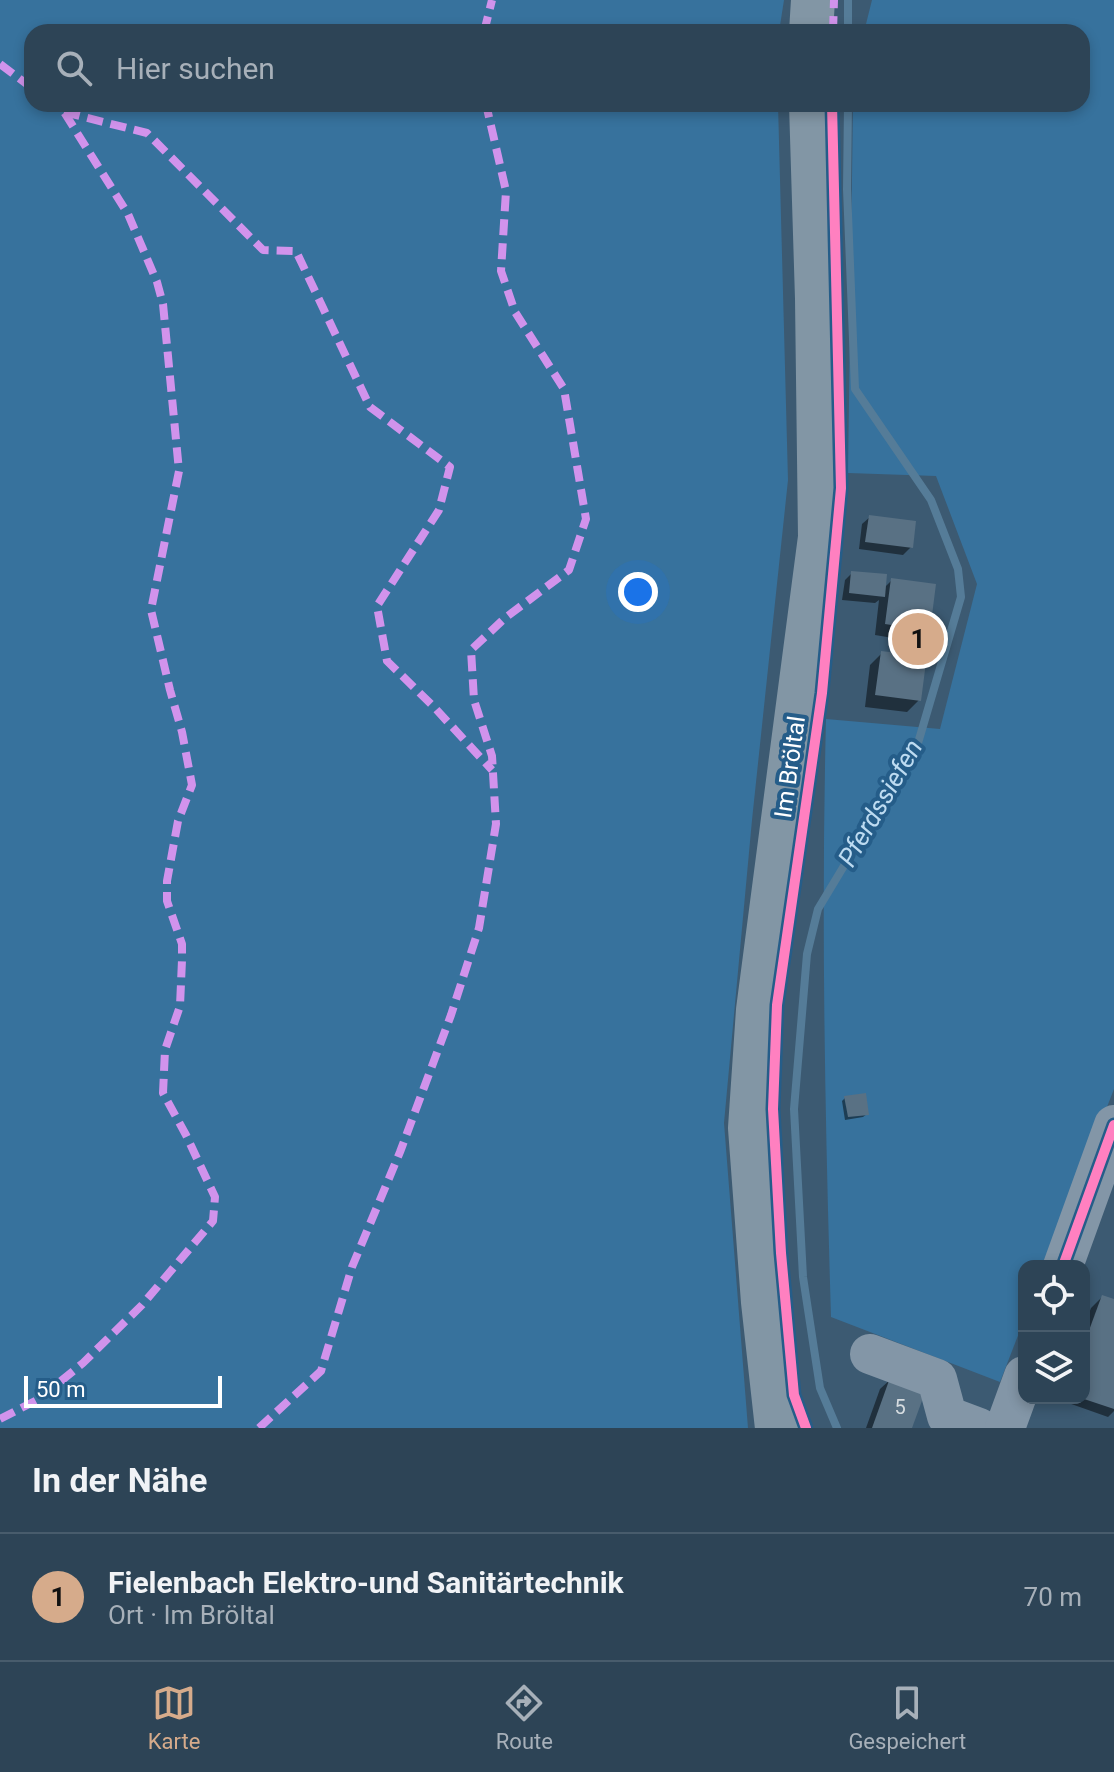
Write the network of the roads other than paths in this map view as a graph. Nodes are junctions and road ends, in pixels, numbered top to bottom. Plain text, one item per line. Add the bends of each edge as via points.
1 (813, 0) edge
2 (812, 24) edge
3 (811, 112) edge
4 (1114, 1125) edge
5 (1065, 1260) edge
6 (870, 1354) dead end
7 (1018, 1392) edge
8 (777, 1428) edge
9 (979, 1428) edge
10 (1005, 1428) edge

1 - 2 main road
3 - 8 main road, Im Bröltal via 820,537 758,1010 750,1128
4 - 5 street
6 - 9 street via 937,1379 947,1416
7 - 10 street

